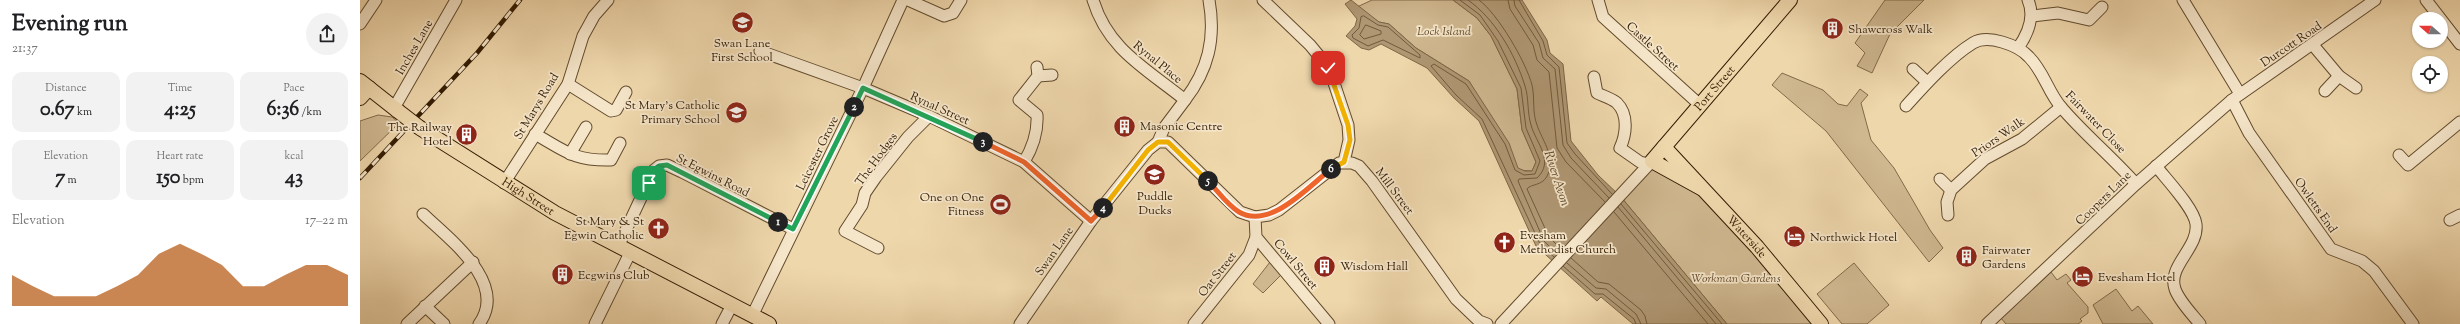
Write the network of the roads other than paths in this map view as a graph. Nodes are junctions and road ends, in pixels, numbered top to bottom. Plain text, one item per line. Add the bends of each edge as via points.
1 (376, 0) edge
2 (456, 0) edge
3 (608, 0) edge
4 (903, 0) edge
5 (908, 0) edge
6 (961, 0) edge
7 (1093, 0) edge
8 (1209, 0) edge
9 (1263, 0) edge
10 (1598, 0) edge
11 (1790, 0) edge
12 (2028, 0) edge
13 (2183, 0) edge
14 (2375, 0) edge
15 (2426, 0) edge
16 (2102, 7) dead end
17 (2032, 16) junction
18 (360, 24) edge
19 (2460, 44) edge
20 (2313, 45) junction
21 (2018, 48) junction
22 (760, 51) dead end
23 (1913, 69) dead end
24 (1052, 75) dead end
25 (2339, 76) junction
26 (1594, 77) dead end
27 (1927, 82) junction
28 (568, 84) junction
29 (863, 88) junction
30 (2356, 88) dead end
31 (363, 89) edge
32 (2326, 91) dead end
33 (626, 92) dead end
34 (2236, 97) junction
35 (1184, 100) junction
36 (1700, 105) junction
37 (1906, 106) dead end
38 (2061, 107) junction
39 (396, 109) junction
40 (929, 116) junction
41 (2460, 122) edge
42 (586, 127) dead end
43 (535, 134) junction
44 (1158, 142) junction
45 (620, 143) dead end
46 (1664, 147) junction
47 (570, 154) junction
48 (2399, 155) dead end
49 (1024, 162) junction
50 (1344, 162) junction
51 (1650, 163) junction
52 (2156, 166) junction
53 (1940, 179) dead end
54 (504, 183) junction
55 (2136, 184) junction
56 (1701, 188) junction
57 (1951, 190) junction
58 (423, 214) dead end
59 (1948, 215) dead end
60 (1255, 217) junction
61 (1091, 221) junction
62 (793, 229) junction
63 (1256, 238) junction
64 (878, 248) dead end
65 (624, 250) junction
66 (473, 262) junction
67 (732, 305) junction
68 (425, 306) junction
69 (752, 316) junction
70 (407, 324) edge
71 (444, 324) edge
72 (479, 324) edge
73 (594, 324) edge
74 (722, 324) edge
75 (769, 324) edge
76 (1020, 324) edge
77 (1194, 324) edge
78 (1329, 324) edge
79 (1487, 324) edge
80 (1501, 324) edge
81 (1821, 324) edge
82 (1986, 324) edge
83 (2200, 324) edge
84 (2413, 324) edge

1 - 18 street
2 - 39 street, Inches Lane
3 - 28 street, St Marys Road via 594,16 583,36
4 - 29 street, Leicester Grove
5 - 6 street via 944,16 953,13
7 - 35 street, Rynal Place via 1099,19 1114,41 1138,66
8 - 35 street via 1211,10 1207,62 1197,84
9 - 50 street via 1310,45 1328,68 1348,125 1350,140
10 - 36 street, Castle Street via 1603,17
11 - 36 main road, Port Street
12 - 17 street
13 - 34 street, Owletts End
14 - 20 street, Durcott Road
15 - 19 street
16 - 17 street via 2089,20 2058,13
17 - 21 street via 2025,38
20 - 25 street
20 - 34 street, Durcott Road
21 - 27 street, Fairwater Close via 1986,40 1973,43
21 - 38 street, Fairwater Close via 2029,56 2044,75
22 - 29 street, Rynal Street
23 - 27 street
24 - 49 street via 1038,71 1018,100 1037,115 1036,135
25 - 30 street
25 - 32 street
26 - 51 street via 1597,93 1617,103 1624,115 1625,138 1620,148 1640,162
27 - 37 street, Fairwater Close
28 - 33 street via 611,111 616,110
28 - 43 street, St Marys Road
29 - 40 street, Rynal Street
29 - 62 street, Leicester Grove
31 - 39 main road, High Street
34 - 52 street, Coopers Lane
34 - 84 street, Owletts End via 2249,133 2331,250 2362,262 2374,271
35 - 44 street, Rynal Place via 1164,128
36 - 46 main road, Port Street
38 - 55 street, Fairwater Close
38 - 57 street, Priors Walk via 2022,138 1985,159
39 - 54 main road, High Street, bridge via 420,128
40 - 49 street, Rynal Street
40 - 64 street, The Hodges via 908,136 876,177 845,231
41 - 48 street via 2408,165
42 - 47 street
43 - 47 street
43 - 54 street, St Marys Road
44 - 60 street via 1168,142 1236,210
44 - 61 street, Swan Lane via 1148,150
45 - 47 street via 611,160 581,159
46 - 51 main road, Port Street
46 - 56 main road, Waterside
49 - 61 street, Rynal Street
50 - 60 street via 1339,163 1279,210 1270,215
50 - 79 street, Mill Street via 1359,166 1456,299 1479,321
51 - 56 main road, Waterside via 1671,171
51 - 80 street, Port Street
52 - 55 street, Coopers Lane
52 - 83 street via 2192,212 2196,223 2193,243 2176,269 2173,281 2175,290
53 - 57 street
54 - 65 main road, High Street
55 - 82 street, Coopers Lane
56 - 81 main road, Waterside via 1757,247
57 - 59 street via 1947,202
58 - 66 street
60 - 63 street, Cowl Street
61 - 76 street, Swan Lane
62 - 65 street, St Egwins Road via 667,165 654,170
62 - 69 street, Leicester Grove
63 - 77 street, Oat Street via 1249,255
63 - 78 street, Cowl Street
65 - 67 main road, High Street
65 - 73 street, St Egwins Road
66 - 68 street
66 - 72 street via 487,295 485,313
67 - 69 main road, High Street
67 - 74 street
68 - 70 street
68 - 71 street
69 - 75 main road, High Street

